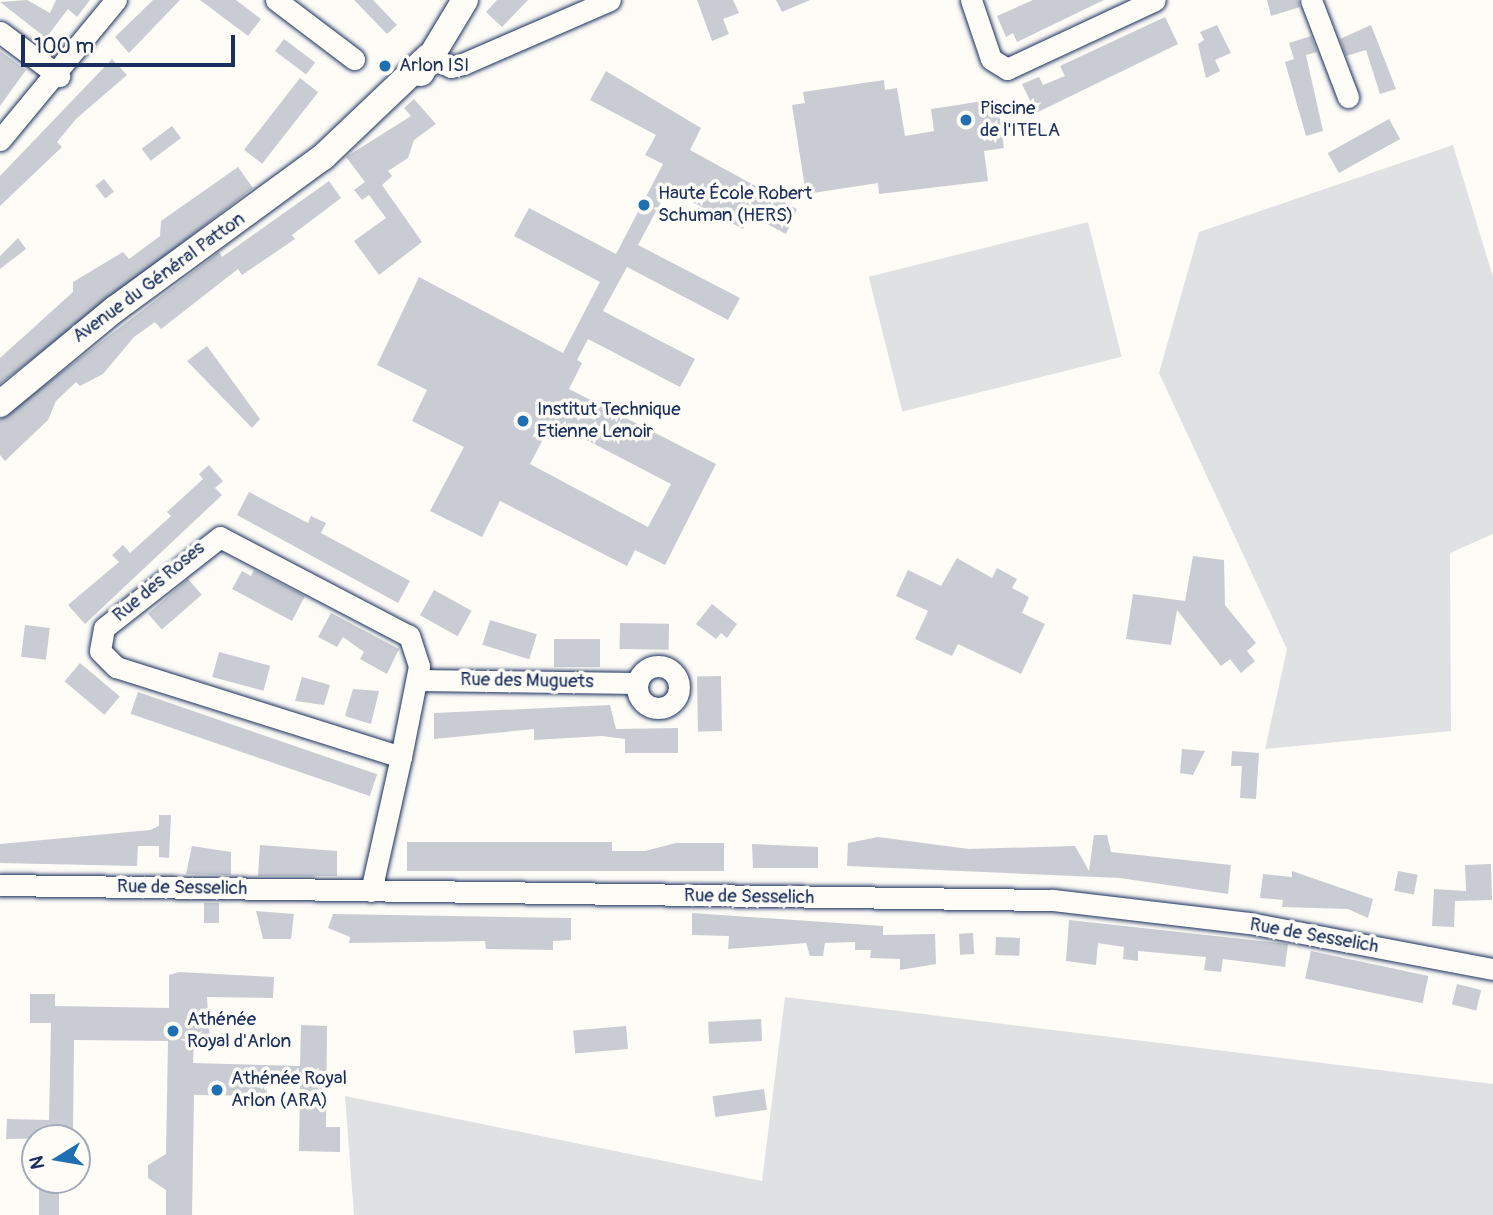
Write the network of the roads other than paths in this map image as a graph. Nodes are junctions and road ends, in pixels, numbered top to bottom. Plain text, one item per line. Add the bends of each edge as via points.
1 (116, 0) edge
2 (276, 0) edge
3 (465, 0) edge
4 (610, 0) edge
5 (971, 0) edge
6 (1155, 0) edge
7 (1311, 0) edge
8 (0, 32) edge
9 (433, 51) junction
10 (354, 59) dead end
11 (59, 76) junction
12 (1348, 97) dead end
13 (0, 140) edge
14 (0, 404) edge
15 (416, 680) junction
16 (637, 683) dead end
17 (401, 757) junction
18 (0, 885) edge
19 (371, 891) junction
20 (1493, 970) edge

1 - 11 street
2 - 10 street
3 - 9 main road, Avenue du Général Patton
4 - 9 street via 451,67
5 - 6 street via 991,58 1007,69
7 - 12 street
8 - 11 street
9 - 14 main road, Avenue du Général Patton via 418,79 381,121 115,309
11 - 13 street
15 - 16 street, Rue des Muguets
15 - 17 street, Rue des Roses
15 - 17 street, Rue des Roses via 418,654 394,624 228,537 206,542 104,628 100,651 117,667
17 - 19 street, Rue des Roses
18 - 19 street, Rue de Sesselich
19 - 20 street, Rue de Sesselich via 1054,900 1249,923

